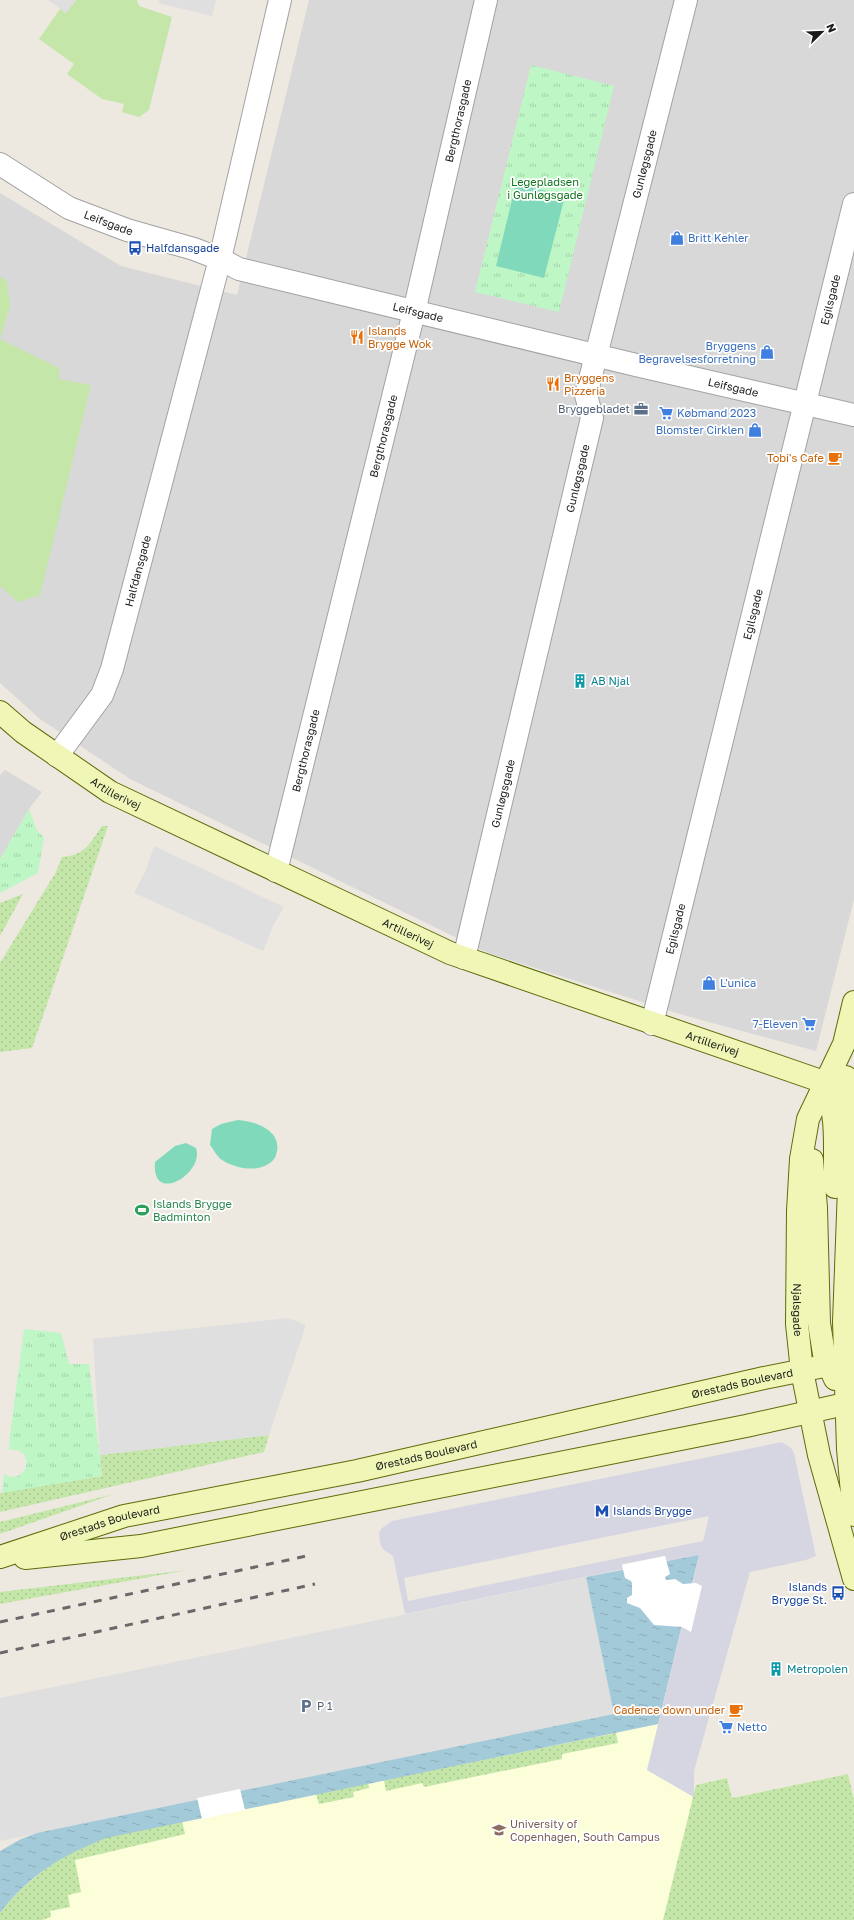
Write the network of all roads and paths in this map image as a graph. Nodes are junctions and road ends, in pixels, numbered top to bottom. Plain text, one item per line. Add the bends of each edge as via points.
1 (280, 0) edge
2 (486, 0) edge
3 (686, 0) edge
4 (0, 164) edge
5 (854, 204) edge
6 (220, 259) junction
7 (414, 312) junction
8 (597, 356) junction
9 (803, 404) junction
10 (854, 415) edge
11 (0, 712) edge
12 (57, 756) junction
13 (276, 871) junction
14 (464, 958) junction
15 (854, 1002) edge
16 (652, 1024) junction
17 (844, 1044) junction
18 (825, 1084) junction
19 (851, 1092) edge
20 (808, 1119) junction
21 (844, 1322) junction
22 (843, 1362) edge
23 (802, 1371) junction
24 (850, 1398) edge
25 (811, 1412) junction
26 (854, 1515) edge
27 (0, 1557) edge
28 (0, 1560) edge
29 (854, 1579) edge

1 - 6 street, Halfdansgade
2 - 7 street, Bergthorasgade
3 - 8 street, Gunløgsgade
4 - 6 street, Leifsgade via 69,208 127,230
5 - 9 street, Egilsgade
6 - 7 street, Leifsgade via 239,269
6 - 12 street, Halfdansgade via 112,669 102,695
7 - 8 street, Leifsgade
7 - 13 street, Bergthorasgade
8 - 9 street, Leifsgade
8 - 14 street, Gunløgsgade via 586,395 592,418
9 - 10 street, Leifsgade
9 - 16 street, Egilsgade
11 - 12 street, Artillerivej
12 - 13 street, Artillerivej via 110,792
13 - 14 street, Artillerivej
14 - 16 street, Artillerivej
15 - 17 street, Njalsgade
16 - 18 street, Artillerivej
17 - 18 street, Njalsgade
17 - 19 street, Njalsgade
18 - 19 street, Artillerivej
18 - 20 street, Njalsgade
18 - 21 street via 832,1103 834,1128 835,1214
19 - 21 street, Njalsgade
20 - 22 street via 816,1208 819,1324 824,1354
20 - 23 street, Njalsgade via 801,1159 798,1211 798,1324
21 - 22 street, Njalsgade
22 - 23 street, Ørestads Boulevard
22 - 24 street, Njalsgade
23 - 25 street, Njalsgade
23 - 27 street, Ørestads Boulevard via 357,1470 124,1516
24 - 25 street, Ørestads Boulevard
24 - 26 street, Njalsgade via 848,1449
25 - 28 street, Ørestads Boulevard via 140,1546
25 - 29 street, Njalsgade via 820,1455

